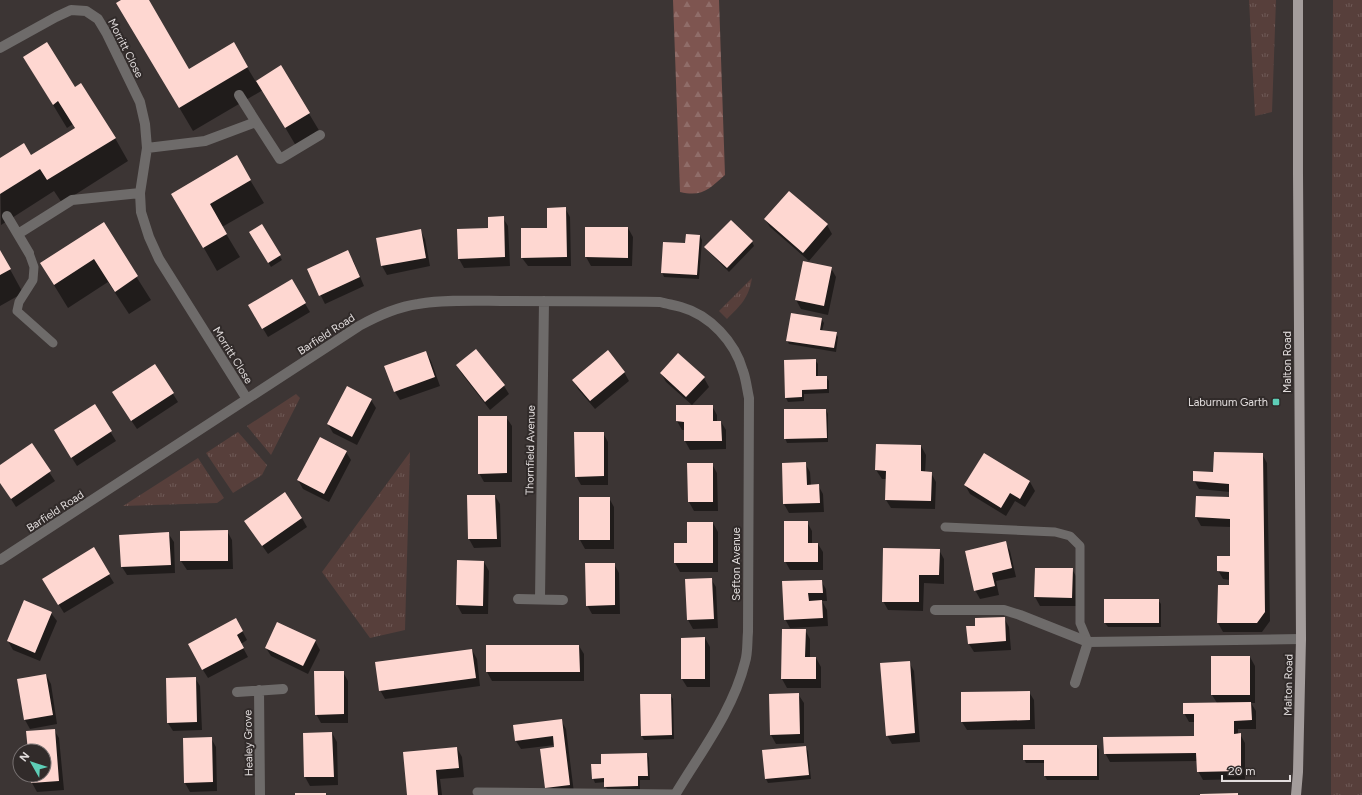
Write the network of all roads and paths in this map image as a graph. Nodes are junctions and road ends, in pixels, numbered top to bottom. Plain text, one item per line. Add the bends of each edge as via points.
1 (1298, 0) edge
2 (0, 48) edge
3 (239, 95) dead end
4 (256, 122) junction
5 (320, 135) dead end
6 (147, 148) junction
7 (140, 194) junction
8 (7, 216) dead end
9 (18, 234) junction
10 (29, 253) joint
11 (544, 301) junction
12 (714, 325) joint
13 (53, 343) dead end
14 (247, 399) junction
15 (945, 527) dead end
16 (0, 560) edge
17 (518, 599) dead end
18 (540, 599) junction
19 (563, 600) dead end
20 (935, 610) dead end
21 (1301, 639) junction
22 (1088, 642) junction
23 (1075, 683) dead end
24 (283, 689) dead end
25 (259, 690) junction
26 (237, 692) dead end
27 (477, 792) dead end
28 (260, 795) edge
29 (675, 795) edge
30 (1296, 795) edge

1 - 21 main road, Malton Road
2 - 6 street, Morritt Close via 71,10 86,11 98,19 140,102
3 - 4 street
4 - 5 street via 280,159
4 - 6 street via 205,140
6 - 7 street, Morritt Close
7 - 9 street via 72,200
7 - 14 street, Morritt Close via 141,212 159,259
8 - 9 street
9 - 10 street
10 - 13 lane via 34,267 33,280 19,302 17,311
11 - 12 street, Barfield Road via 660,302 682,307
11 - 14 street, Barfield Road via 437,302 398,308 359,326
11 - 18 street, Thornfield Avenue
12 - 29 street, Sefton Avenue via 732,345 744,371 749,398 746,661 737,689 721,721
14 - 16 street, Barfield Road
15 - 22 lane via 1055,532 1070,536 1080,546 1080,623
17 - 18 street
18 - 19 street
20 - 22 street via 1004,610
21 - 22 street
21 - 30 main road, Malton Road
22 - 23 street
24 - 25 street
25 - 26 street
25 - 28 street, Healey Grove
27 - 29 lane

